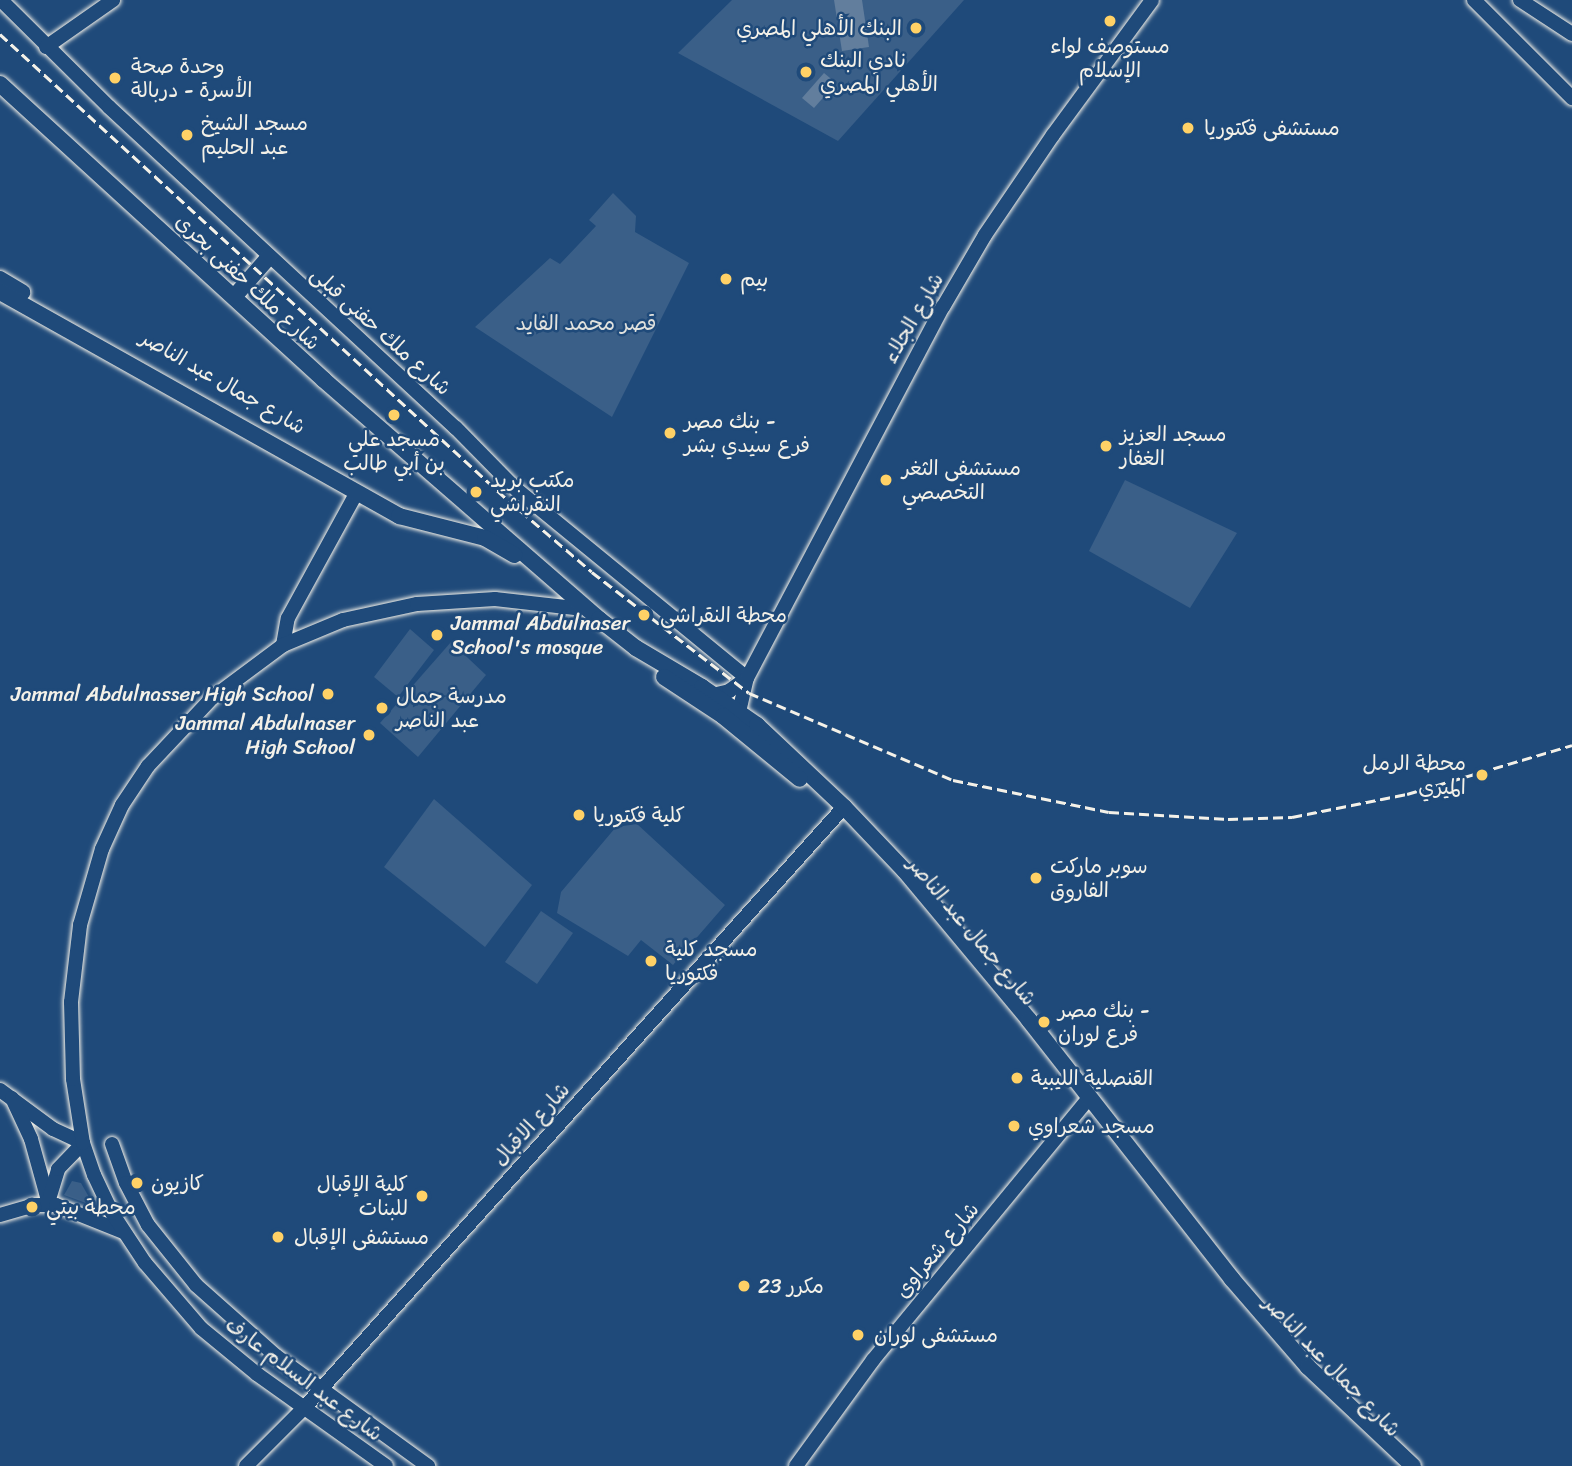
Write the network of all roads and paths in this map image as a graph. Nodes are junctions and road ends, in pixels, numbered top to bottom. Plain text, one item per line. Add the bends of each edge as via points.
1 (1, 0) edge
2 (113, 0) edge
3 (1152, 0) edge
4 (1474, 0) edge
5 (1520, 0) edge
6 (1572, 20) edge
7 (1556, 23) junction
8 (1572, 34) edge
9 (46, 47) junction
10 (0, 84) edge
11 (1572, 98) edge
12 (269, 257) junction
13 (0, 279) edge
14 (0, 292) edge
15 (234, 297) junction
16 (356, 494) junction
17 (471, 508) junction
18 (424, 524) junction
19 (449, 530) junction
20 (574, 608) junction
21 (282, 645) junction
22 (747, 678) junction
23 (716, 696) junction
24 (696, 697) junction
25 (736, 718) junction
26 (840, 810) junction
27 (6, 1094) edge
28 (1087, 1100) junction
29 (83, 1143) junction
30 (112, 1144) dead end
31 (50, 1204) junction
32 (0, 1215) edge
33 (123, 1232) junction
34 (321, 1389) junction
35 (304, 1408) junction
36 (246, 1466) edge
37 (386, 1466) edge
38 (428, 1466) edge
39 (796, 1466) edge
40 (1402, 1466) edge
41 (1413, 1466) edge

1 - 9 street, شارع ملك حفنى قبلى
2 - 9 street
3 - 22 street, شارع الجلاء via 985,235 907,371
4 - 11 street
5 - 7 street
6 - 7 street
7 - 8 street
9 - 12 street, شارع ملك حفنى قبلى
10 - 15 main road, شارع ملك حفنى بحرى
12 - 15 main road
12 - 22 street, شارع ملك حفنى قبلى via 456,428 537,509
13 - 18 main road, شارع جمال عبد الناصر via 404,508
14 - 16 main road, شارع جمال عبد الناصر
15 - 17 main road, شارع ملك حفنى بحرى
16 - 18 main road, شارع جمال عبد الناصر
16 - 21 street via 288,618
17 - 19 main road
17 - 23 main road, شارع جمال عبد الناصر via 617,634
18 - 19 main road, شارع جمال عبد الناصر
19 - 20 main road, شارع جمال عبد الناصر via 503,547
20 - 21 street, شارع عبد السلام عارف via 495,600 417,604 343,620
20 - 24 main road, شارع جمال عبد الناصر via 628,654
21 - 29 street, شارع عبد السلام عارف via 228,685 162,748 122,805 102,849 80,925 71,1002 73,1079
22 - 23 street
22 - 25 street, شارع الجلاء
23 - 24 street
23 - 25 main road, شارع جمال عبد الناصر
24 - 25 main road, شارع جمال عبد الناصر
25 - 26 main road, شارع جمال عبد الناصر
26 - 28 main road, شارع جمال عبد الناصر via 944,925
26 - 34 street, شارع الاقبال
27 - 29 street via 52,1129
27 - 31 street via 31,1139
28 - 39 street, شارع شعراوى via 873,1360
28 - 40 main road, شارع جمال عبد الناصر via 1252,1317 1328,1399
28 - 41 main road, شارع جمال عبد الناصر via 1308,1367
29 - 31 street via 58,1169
29 - 33 street, شارع عبد السلام عارف via 102,1194
30 - 34 street, شارع عبد السلام عارف via 136,1204 180,1268 241,1328
31 - 32 street
31 - 33 street
33 - 35 street, شارع عبد السلام عارف via 201,1328
34 - 35 street, شارع الاقبال
34 - 38 street, شارع عبد السلام عارف
35 - 36 street, شارع الاقبال
35 - 37 street, شارع عبد السلام عارف

